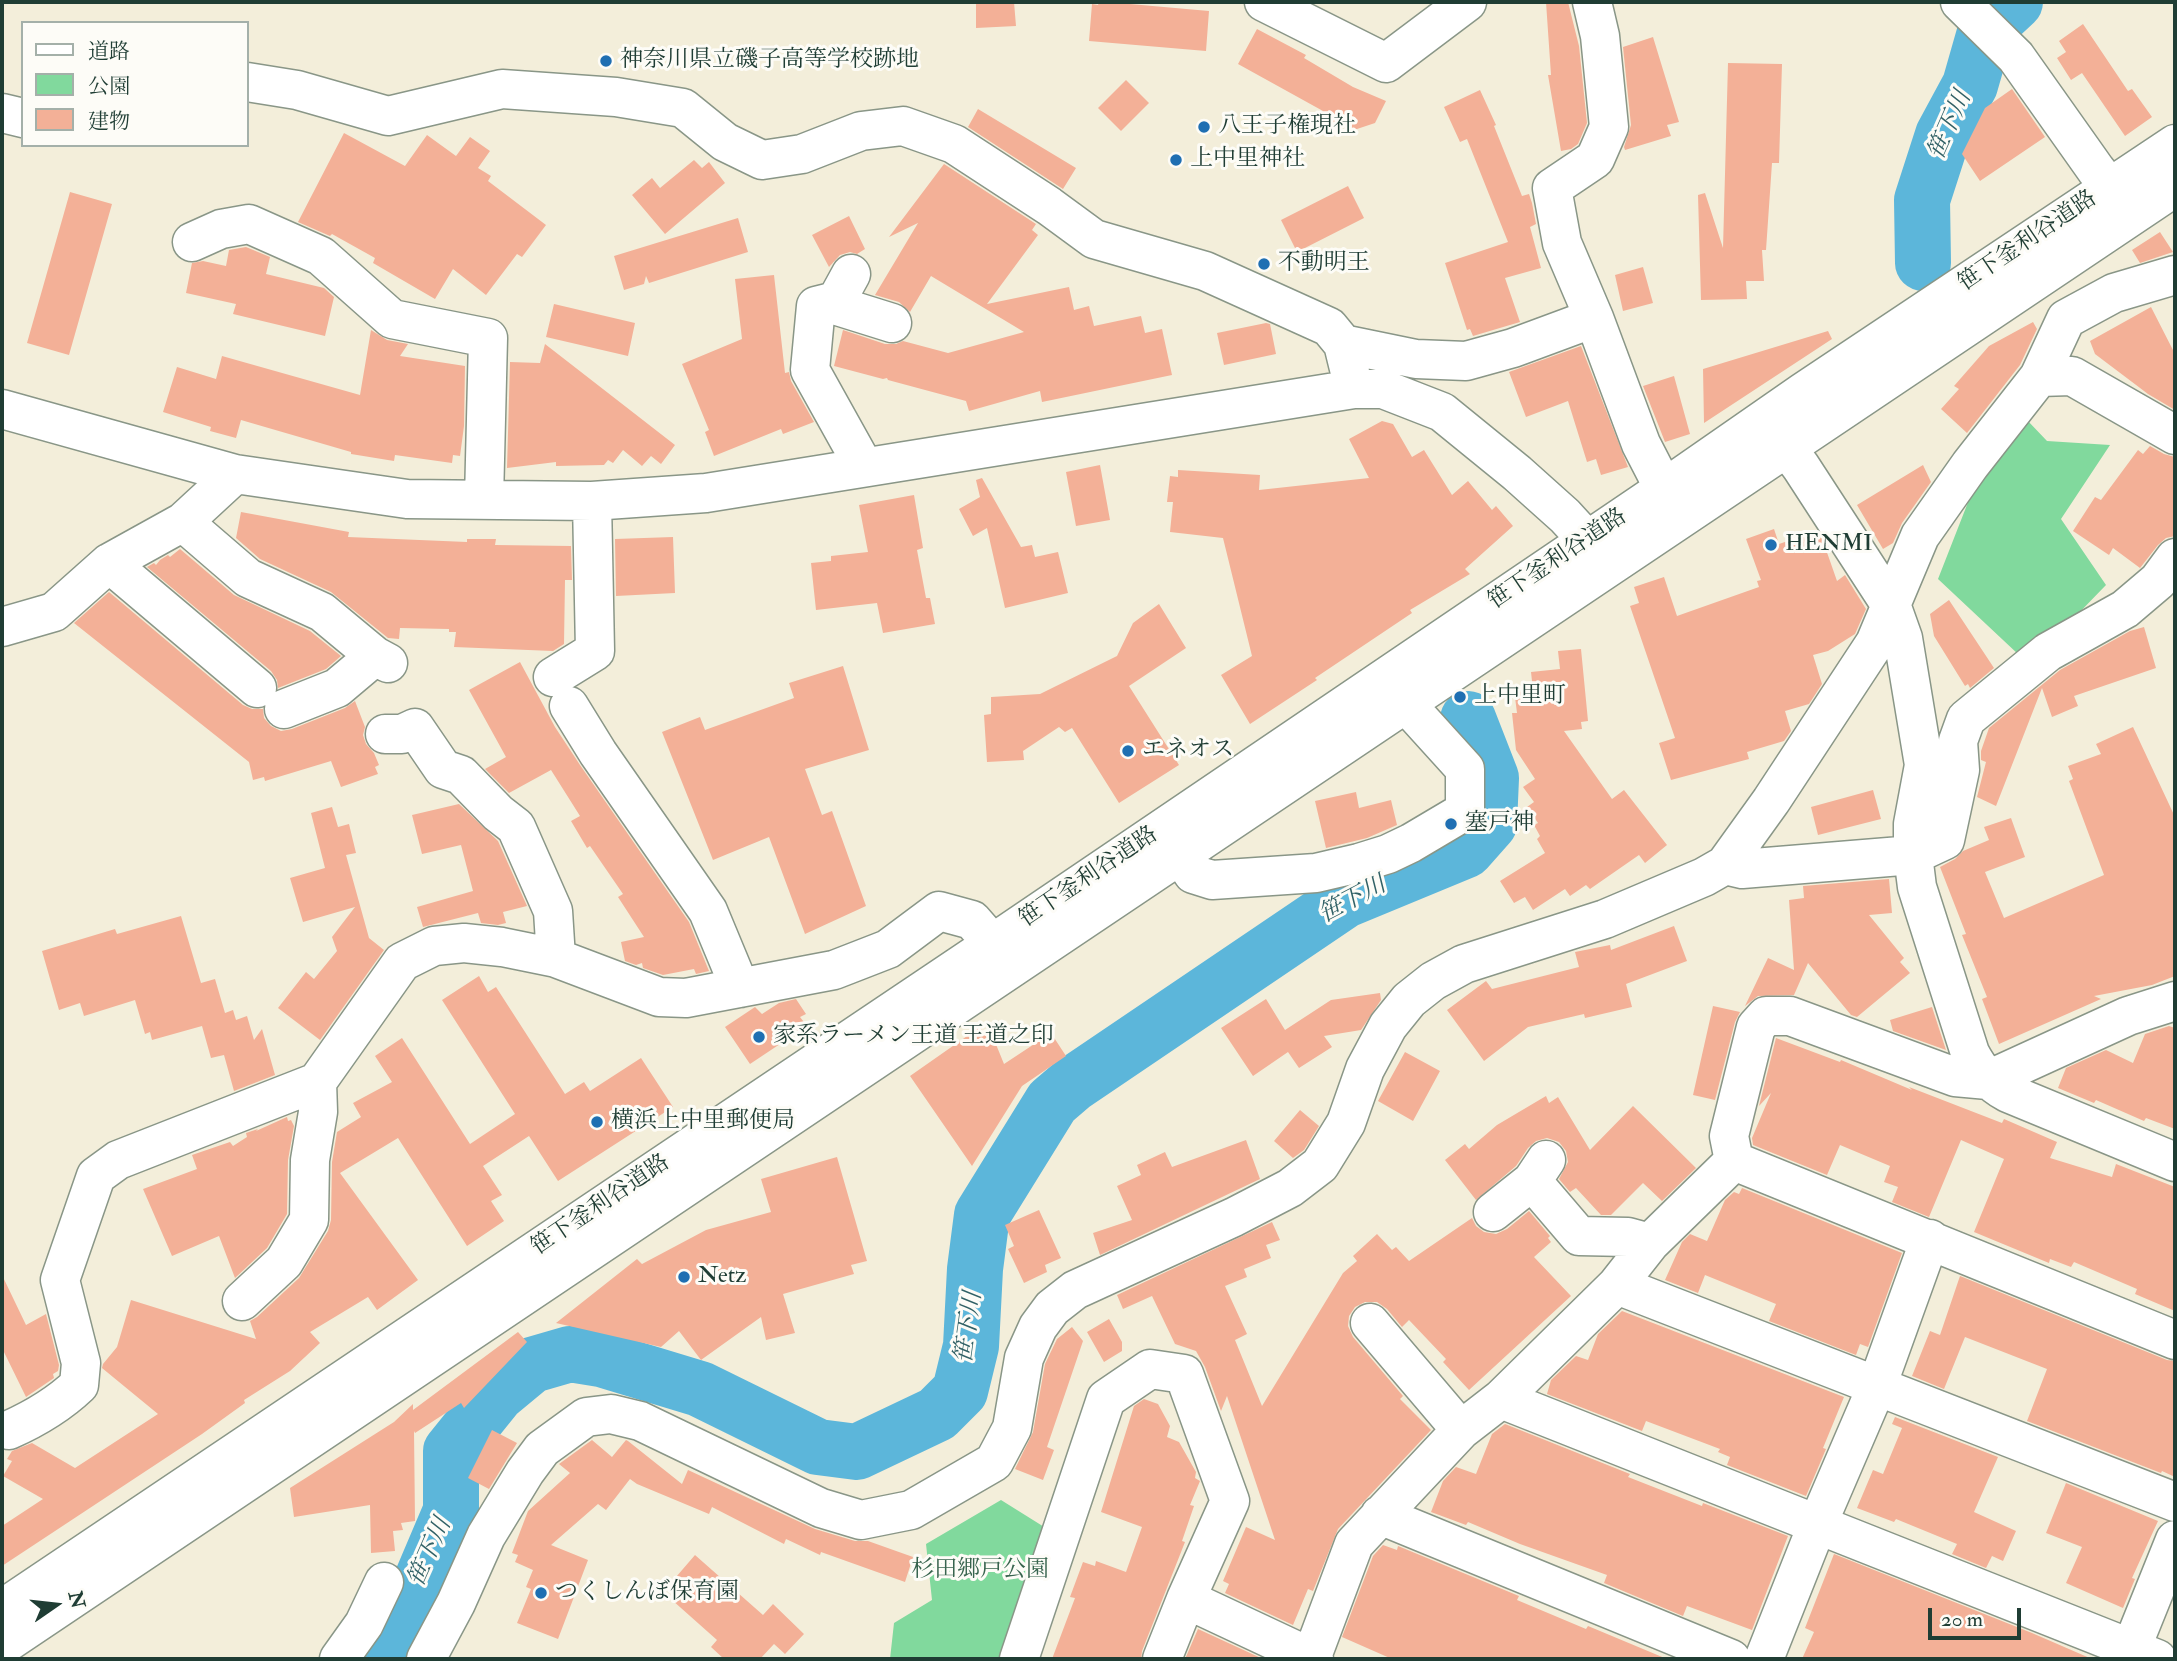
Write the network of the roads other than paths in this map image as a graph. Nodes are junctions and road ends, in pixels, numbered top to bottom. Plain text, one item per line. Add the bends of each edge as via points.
1 (1264, 2) edge
2 (1467, 2) edge
3 (1592, 2) edge
4 (1966, 7) edge
5 (248, 82) edge
6 (2, 113) edge
7 (21, 118) edge
8 (2175, 144) edge
9 (2175, 187) edge
10 (2121, 202) junction
11 (192, 242) dead end
12 (2175, 275) edge
13 (1594, 318) junction
14 (892, 323) dead end
15 (1343, 344) junction
16 (2039, 377) junction
17 (1354, 389) junction
18 (2, 409) edge
19 (1776, 433) junction
20 (2175, 435) edge
21 (864, 467) junction
22 (234, 474) junction
23 (484, 500) junction
24 (592, 501) junction
25 (1673, 504) junction
26 (183, 522) junction
27 (1596, 554) junction
28 (2175, 558) edge
29 (109, 563) junction
30 (1892, 607) junction
31 (2, 627) edge
32 (1407, 705) junction
33 (385, 734) dead end
34 (1913, 855) junction
35 (1181, 856) junction
36 (1725, 865) junction
37 (1003, 956) junction
38 (556, 958) junction
39 (740, 988) junction
40 (2175, 1001) edge
41 (1988, 1080) junction
42 (317, 1082) junction
43 (1734, 1161) junction
44 (2175, 1162) edge
45 (1493, 1212) dead end
46 (1930, 1239) junction
47 (1650, 1243) junction
48 (1617, 1285) junction
49 (242, 1301) dead end
50 (1370, 1323) dead end
51 (2175, 1340) edge
52 (1877, 1386) junction
53 (1501, 1399) junction
54 (4, 1428) edge
55 (1461, 1430) junction
56 (2175, 1502) edge
57 (1380, 1515) junction
58 (1818, 1523) junction
59 (2175, 1540) edge
60 (384, 1582) dead end
61 (1186, 1599) junction
62 (7, 1639) edge
63 (2138, 1656) edge
64 (339, 1659) edge
65 (426, 1659) edge
66 (1019, 1659) edge
67 (1163, 1659) edge
68 (1312, 1659) edge
69 (1731, 1659) edge
70 (1764, 1659) edge

1 - 2 street via 1386,63
3 - 13 street via 1609,127 1595,159 1552,187 1562,243
4 - 10 street via 2016,57
5 - 15 street via 298,90 388,116 502,89 616,97 683,108 725,142 762,160 802,155 861,131 904,126 954,144 1094,239 1205,271 1329,327
6 - 7 street
8 - 10 street, 笹下釜利谷道路
9 - 10 street, 笹下釜利谷道路
10 - 19 street, 笹下釜利谷道路
11 - 23 street via 221,229 249,224 321,256 392,319 488,338
12 - 16 street via 2114,293 2066,320
13 - 15 street via 1466,361 1416,359
13 - 25 street via 1641,444
14 - 21 street via 842,289 828,303 816,306 810,370
15 - 17 street
16 - 20 street via 2072,376
16 - 30 street via 1920,536
17 - 21 street
17 - 27 street via 1383,389 1442,412 1565,516
18 - 22 street
19 - 25 street, 笹下釜利谷道路
19 - 30 street
21 - 24 street via 705,493
22 - 23 street via 407,499
22 - 26 street
23 - 24 street
24 - 39 street via 595,651 561,692 708,911
25 - 27 street, 笹下釜利谷道路
26 - 29 street
26 - 29 street via 248,578 322,612 382,659 337,688 271,698
27 - 32 street, 笹下釜利谷道路 via 1575,592
27 - 37 street, 笹下釜利谷道路
28 - 34 street via 2158,581 2125,609 2048,652 1966,719 1958,741 1960,770 1945,841
29 - 31 street via 54,612
30 - 34 street via 1903,638 1924,765 1913,824
30 - 36 street via 1875,643
32 - 35 street, 笹下釜利谷道路
32 - 35 street via 1465,769 1465,811 1388,854 1316,873 1212,880 1193,874
33 - 38 street via 415,728 443,769 461,775 516,827 553,911
34 - 36 street via 1742,869
34 - 41 street via 1917,887 1966,1040
35 - 37 street, 笹下釜利谷道路
36 - 65 street via 1605,919 1464,964 1409,1000 1388,1026 1365,1069 1346,1123 1320,1164 1290,1188 1075,1290 1052,1307 1024,1358 1012,1428 994,1462 911,1510 861,1520 821,1508 640,1421 611,1414 586,1417 542,1449 525,1472 486,1536
37 - 39 street via 972,920 939,911 888,949 834,970
37 - 62 street, 笹下釜利谷道路
38 - 39 street via 659,997 686,998
38 - 42 street via 464,943 434,946 402,962
40 - 41 street via 2128,1016
41 - 43 street via 1955,1077 1790,1016 1766,1016 1756,1027 1729,1136
41 - 44 street via 2008,1093
42 - 49 street via 309,1220 284,1262
42 - 54 street via 118,1160 96,1176 60,1280 81,1363 79,1385 61,1403 32,1420
43 - 46 street
43 - 47 street
45 - 47 street via 1539,1171 1579,1236 1628,1237
46 - 51 street
46 - 52 street
47 - 48 street
48 - 52 street
48 - 53 street
50 - 55 street
52 - 56 street
52 - 58 street
53 - 55 street
53 - 58 street
55 - 57 street
57 - 68 street via 1354,1544
57 - 69 street
58 - 63 street
58 - 70 street
59 - 63 street
60 - 64 street via 364,1624
61 - 66 street via 1230,1501 1184,1374 1150,1369 1106,1399
61 - 67 street
61 - 68 street

